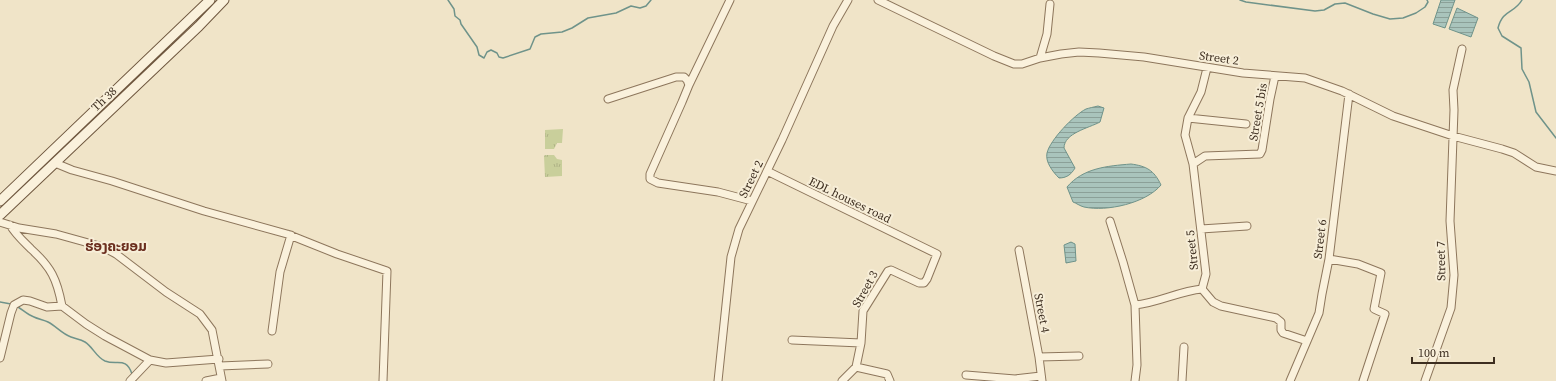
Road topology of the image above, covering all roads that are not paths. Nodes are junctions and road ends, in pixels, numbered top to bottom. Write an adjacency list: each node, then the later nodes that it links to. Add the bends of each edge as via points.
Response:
1 (210, 0): 21 (street, Th 38)
2 (224, 0): 17 (street, Th 38, via 200,26)
3 (730, 0): 11 (street)
4 (848, 0): 19 (street, Street 2, via 832,26)
5 (878, 0): 8 (street, Street 2, via 1014,64)
6 (1050, 4): 8 (street, via 1047,34)
7 (1462, 49): 16 (street, Street 7, via 1453,90)
8 (1040, 58): 9 (street, Street 2, via 1079,52 1100,53 1144,57)
9 (1207, 68): 10 (street, Street 2); 14 (street, Street 5, via 1201,92)
10 (1275, 76): 12 (street, Street 2, via 1305,78); 18 (street, Street 5 bis, via 1260,154 1205,156)
11 (688, 85): 13 (street, via 684,77 676,77); 22 (street, via 650,179 658,183 718,192)
12 (1349, 94): 16 (street, Street 2, via 1393,116); 32 (street, Street 6)
13 (608, 99)
14 (1188, 118): 15 (street); 18 (street, Street 5, via 1185,135)
15 (1246, 124)
16 (1453, 136): 20 (street, Street 2, via 1514,153 1536,167); 61 (street, Street 7, via 1450,221 1454,275 1451,308)
17 (55, 163): 23 (street, Th 38); 29 (street, via 204,211)
18 (1193, 164): 28 (street, Street 5)
19 (767, 171): 22 (street, Street 2); 31 (street, EDL houses road)
20 (1556, 171)
21 (0, 201)
22 (752, 201): 54 (street, Street 2, via 739,229 731,258)
23 (0, 215)
24 (1110, 221): 34 (street)
25 (0, 222): 26 (street)
26 (10, 225): 35 (street, via 14,233 48,266 59,286); 45 (street, via 56,234 103,247 116,254 200,314 212,330)
27 (1247, 226): 28 (street)
28 (1201, 229): 33 (street, Street 5, via 1206,274)
29 (291, 235): 36 (street, via 280,272); 53 (street, via 387,271)
30 (1019, 250): 42 (street, Street 4)
31 (937, 254): 39 (street, Street 3, via 924,283 891,270 888,272 863,311)
32 (1329, 259): 38 (street, Street 6, via 1319,313); 60 (street, via 1358,264 1381,273 1374,309 1385,314)
33 (1202, 288): 34 (street); 38 (street, via 1213,302 1220,306 1276,318 1281,322 1283,333)
34 (1135, 305): 57 (street)
35 (62, 306): 43 (street, via 47,307 23,300 14,305); 44 (street, via 105,336)
36 (272, 332)
37 (792, 340): 39 (street)
38 (1307, 340): 59 (street, Street 6)
39 (861, 343): 47 (street, Street 3)
40 (1184, 348): 58 (street)
41 (1079, 356): 42 (street)
42 (1039, 357): 49 (street, Street 4)
43 (0, 358)
44 (150, 360): 45 (street, via 166,363); 51 (street)
45 (219, 362): 46 (street); 50 (street)
46 (268, 364)
47 (856, 367): 55 (street); 56 (street, via 887,374)
48 (966, 375): 49 (street, via 1015,380)
49 (1042, 378)
50 (222, 379): 52 (street)
51 (130, 381)
52 (206, 381)
53 (383, 381)
54 (718, 381)
55 (842, 381)
56 (890, 381)
57 (1135, 381)
58 (1182, 381)
59 (1290, 381)
60 (1363, 381)
61 (1425, 381)

